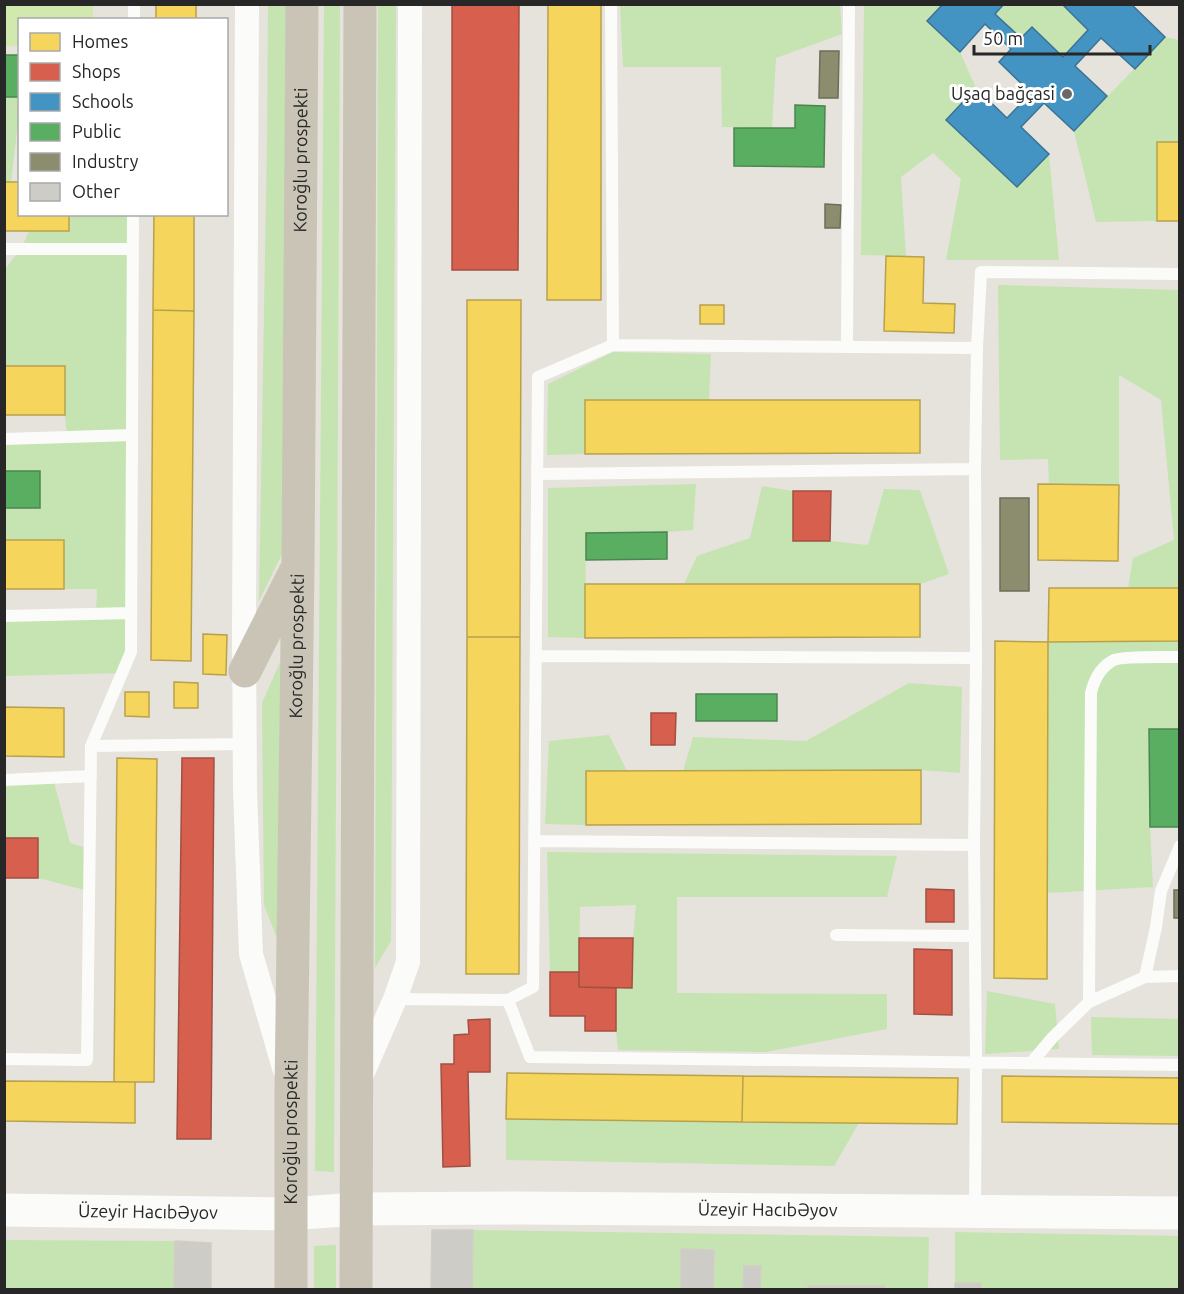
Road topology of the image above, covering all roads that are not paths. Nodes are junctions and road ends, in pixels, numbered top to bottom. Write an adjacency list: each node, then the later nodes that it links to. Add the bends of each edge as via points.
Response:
1 (247, 4): 24 (street)
2 (303, 4): 18 (main road, Koroğlu prospekti)
3 (360, 4): 43 (main road)
4 (410, 4): 36 (street, via 408,962)
5 (611, 4): 11 (lane)
6 (849, 4): 12 (lane)
7 (133, 216): 9 (lane)
8 (4, 249): 9 (lane)
9 (133, 249): 14 (lane)
10 (1179, 273): 13 (lane, via 981,272)
11 (613, 345): 12 (lane); 17 (lane, via 538,377)
12 (847, 346): 13 (lane)
13 (977, 348): 16 (lane)
14 (132, 435): 15 (lane); 19 (lane)
15 (4, 439)
16 (975, 469): 17 (lane); 23 (lane)
17 (537, 474): 21 (lane)
18 (298, 565): 24 (main road); 44 (main road, Koroğlu prospekti)
19 (131, 613): 20 (lane); 26 (lane, via 131,652)
20 (4, 616)
21 (536, 656): 23 (lane); 29 (lane)
22 (1179, 657): 38 (lane, via 1116,659 1095,678 1091,693)
23 (976, 658): 30 (lane)
24 (245, 671): 25 (street)
25 (245, 744): 26 (lane); 44 (street, via 251,954)
26 (91, 746): 27 (lane)
27 (91, 776): 28 (lane); 39 (lane, via 87,1060)
28 (4, 780)
29 (535, 841): 30 (lane); 37 (lane, via 533,987)
30 (974, 845): 33 (lane)
31 (1179, 846): 35 (lane, via 1161,891)
32 (836, 935): 33 (lane)
33 (975, 936): 40 (lane)
34 (1179, 976): 35 (lane)
35 (1145, 977): 38 (lane)
36 (395, 999): 37 (lane); 43 (street)
37 (508, 1000): 40 (lane, via 530,1057)
38 (1089, 1002): 41 (lane)
39 (4, 1059)
40 (976, 1063): 41 (lane); 47 (lane)
41 (1031, 1063): 42 (lane)
42 (1179, 1065)
43 (356, 1086): 45 (main road)
44 (291, 1093): 49 (main road, Koroğlu prospekti)
45 (356, 1209): 47 (street, Üzeyir Hacıbəyov); 49 (street, Üzeyir Hacıbəyov); 51 (main road)
46 (4, 1210): 49 (street, Üzeyir Hacıbəyov)
47 (975, 1211): 48 (street, Üzeyir Hacıbəyov)
48 (1179, 1212)
49 (290, 1214): 50 (main road, Koroğlu prospekti)
50 (291, 1290)
51 (356, 1290)

